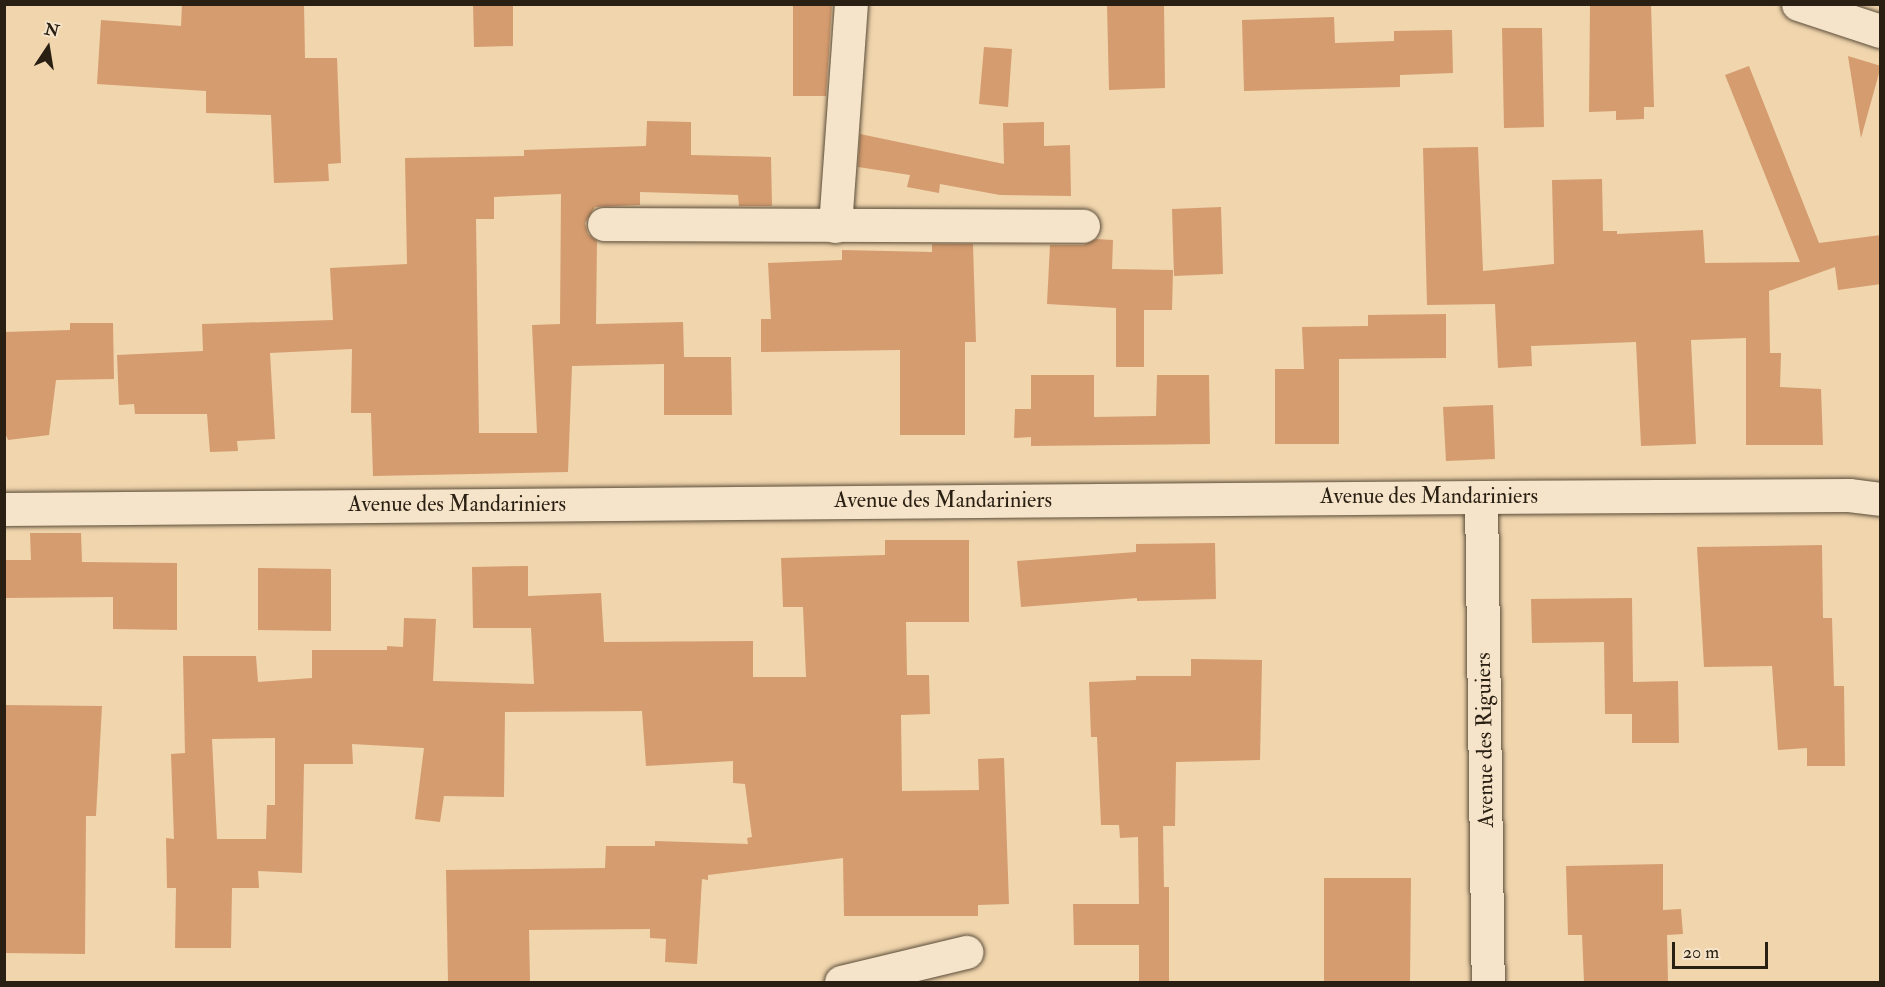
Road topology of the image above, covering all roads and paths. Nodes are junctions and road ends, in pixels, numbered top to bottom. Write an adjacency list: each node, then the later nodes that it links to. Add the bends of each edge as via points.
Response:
1 (851, 4): 5 (street)
2 (1798, 4): 3 (street)
3 (1881, 31)
4 (604, 224): 5 (street)
5 (835, 226): 6 (street)
6 (1083, 226)
7 (1481, 497): 8 (street, Avenue des Mandariniers, via 1849,495); 9 (street, Avenue des Mandariniers); 12 (street, Avenue des Riguiers)
8 (1881, 499)
9 (4, 509)
10 (966, 952): 11 (street)
11 (841, 982)
12 (1488, 982)

